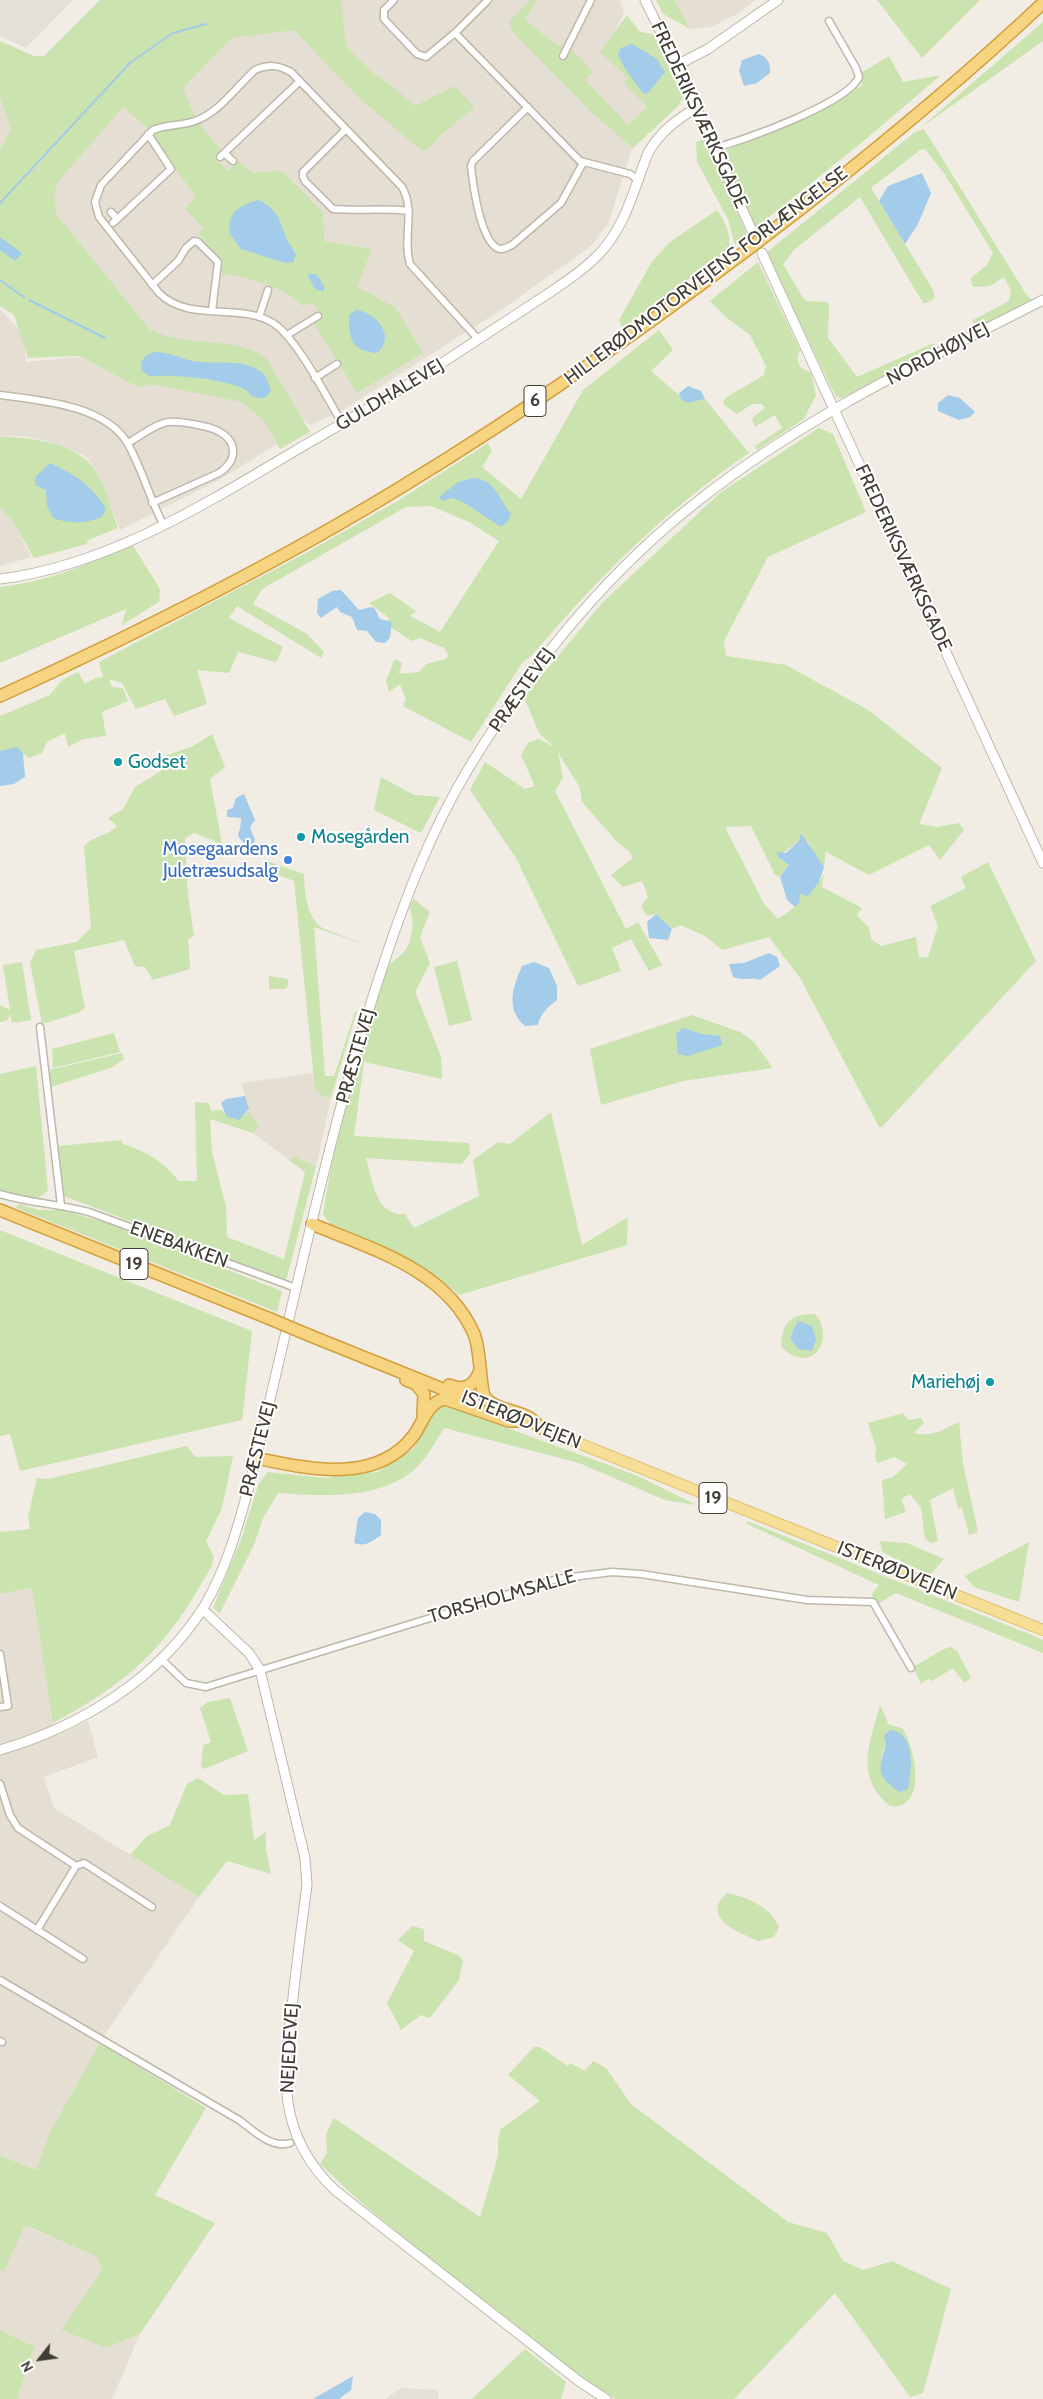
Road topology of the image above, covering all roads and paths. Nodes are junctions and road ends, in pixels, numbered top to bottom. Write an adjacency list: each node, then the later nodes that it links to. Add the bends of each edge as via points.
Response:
1 (394, 0): 10 (street, via 384,10 384,19 421,56 430,55)
2 (488, 0): 10 (street)
3 (591, 0): 11 (street)
4 (645, 0): 12 (street, FREDERIKSVÆRKSGADE)
5 (778, 0): 12 (street)
6 (1037, 0): 9 (highway)
7 (1043, 3): 9 (highway, HILLERØDMOTORVEJENS FORLÆNGELSE / 6)
8 (829, 21): 18 (street, via 856,68 859,77 855,85 826,104 760,133)
9 (1019, 26): 45 (highway, HILLERØDMOTORVEJENS FORLÆNGELSE / 6, via 854,167 765,237 668,309 487,433 398,489 254,571 137,632)
10 (455, 33): 14 (street)
11 (563, 56)
12 (677, 65): 15 (street, FREDERIKSVÆRKSGADE)
13 (300, 81): 16 (street); 17 (street, via 281,67 262,67 249,75 206,116 186,124 160,127); 19 (street, via 222,155)
14 (528, 107): 20 (street); 20 (street, via 471,166 485,236 497,248 512,245 561,203)
15 (696, 108): 18 (street, FREDERIKSVÆRKSGADE); 21 (street, GULDHALEVEJ, via 663,131 648,153)
16 (346, 129): 22 (street, via 402,187); 22 (street, via 304,172 302,177 305,181 333,209)
17 (148, 134): 23 (street, via 171,169 115,221); 26 (street, via 101,185 95,202 99,217)
18 (714, 148): 24 (street, FREDERIKSVÆRKSGADE)
19 (232, 161)
20 (583, 162): 21 (street, via 630,174)
21 (638, 180): 35 (street, GULDHALEVEJ, via 619,230 599,254 573,277)
22 (409, 211): 35 (street, via 407,253 410,264)
23 (111, 212)
24 (752, 231)
25 (762, 253): 39 (street, FREDERIKSVÆRKSGADE)
26 (152, 285): 31 (street, via 169,302); 31 (street, via 178,261 186,248 194,241 198,242 218,262)
27 (268, 290): 29 (street)
28 (257, 294): 29 (street)
29 (265, 298): 33 (street)
30 (1043, 300): 39 (street, NORDHØJVEJ)
31 (212, 311): 33 (street)
32 (318, 316): 34 (street)
33 (258, 317): 34 (street, via 274,323)
34 (287, 336): 37 (street)
35 (479, 340): 40 (street, GULDHALEVEJ)
36 (337, 364): 37 (street)
37 (314, 378): 40 (street)
38 (0, 395): 41 (street, via 56,402 106,421)
39 (835, 411): 46 (street, FREDERIKSVÆRKSGADE); 51 (street, PRÆSTEVEJ, via 718,486 649,544 558,640 500,719 468,770 431,840 397,925 356,1050)
40 (342, 424): 43 (street, GULDHALEVEJ)
41 (128, 443): 42 (street); 42 (street, via 169,422 218,431 231,445 233,460 229,466)
42 (152, 503): 43 (street)
43 (163, 524): 44 (street, GULDHALEVEJ, via 70,565)
44 (0, 579)
45 (0, 696)
46 (1043, 863)
47 (40, 1027): 49 (street)
48 (0, 1194): 49 (street, ENEBAKKEN, via 24,1202)
49 (61, 1205): 52 (street, ENEBAKKEN, via 90,1212)
50 (0, 1210): 53 (highway, ISTERØDVEJEN / 19, bridge)
51 (312, 1224): 52 (street, PRÆSTEVEJ); 55 (highway, via 395,1260 436,1284 467,1320 480,1350)
52 (296, 1288): 59 (street, PRÆSTEVEJ)
53 (368, 1359): 54 (highway, ISTERØDVEJEN / 19); 57 (highway, via 384,1371 421,1389 426,1400)
54 (386, 1366): 55 (highway, via 398,1366 463,1388 474,1383); 56 (highway, ISTERØDVEJEN / 19)
55 (482, 1366): 58 (highway, via 482,1388 486,1398 530,1418)
56 (522, 1421): 57 (highway, via 509,1421 445,1399 437,1400 431,1406); 58 (highway, ISTERØDVEJEN / 19)
57 (421, 1423): 59 (highway, via 413,1436 392,1456 359,1468 298,1467)
58 (541, 1428): 61 (main road, ISTERØDVEJEN / 19)
59 (256, 1458): 60 (street, PRÆSTEVEJ, via 233,1543)
60 (202, 1609): 63 (street, PRÆSTEVEJ); 65 (street, NEJEDEVEJ, via 249,1652)
61 (1043, 1630)
62 (0, 1654): 66 (street, via 8,1706)
63 (161, 1659): 65 (street, TORSHOLMSALLE, via 180,1679 195,1687 206,1687); 67 (street, PRÆSTEVEJ, via 132,1685 93,1711 40,1737)
64 (911, 1668): 65 (street, TORSHOLMSALLE, via 872,1602 807,1600 612,1572 557,1578)
65 (260, 1670): 76 (street, NEJEDEVEJ, via 305,1858 307,1885 284,2070 286,2102 298,2140 310,2162 336,2191)
66 (0, 1707)
67 (0, 1750)
68 (0, 1787): 69 (street, via 18,1828)
69 (76, 1866): 71 (street, via 84,1863); 72 (street)
70 (0, 1906): 72 (street)
71 (152, 1907)
72 (37, 1930): 73 (street)
73 (83, 1959)
74 (0, 1980): 75 (street, via 239,2120 269,2141 281,2145)
75 (290, 2143)
76 (606, 2399)

